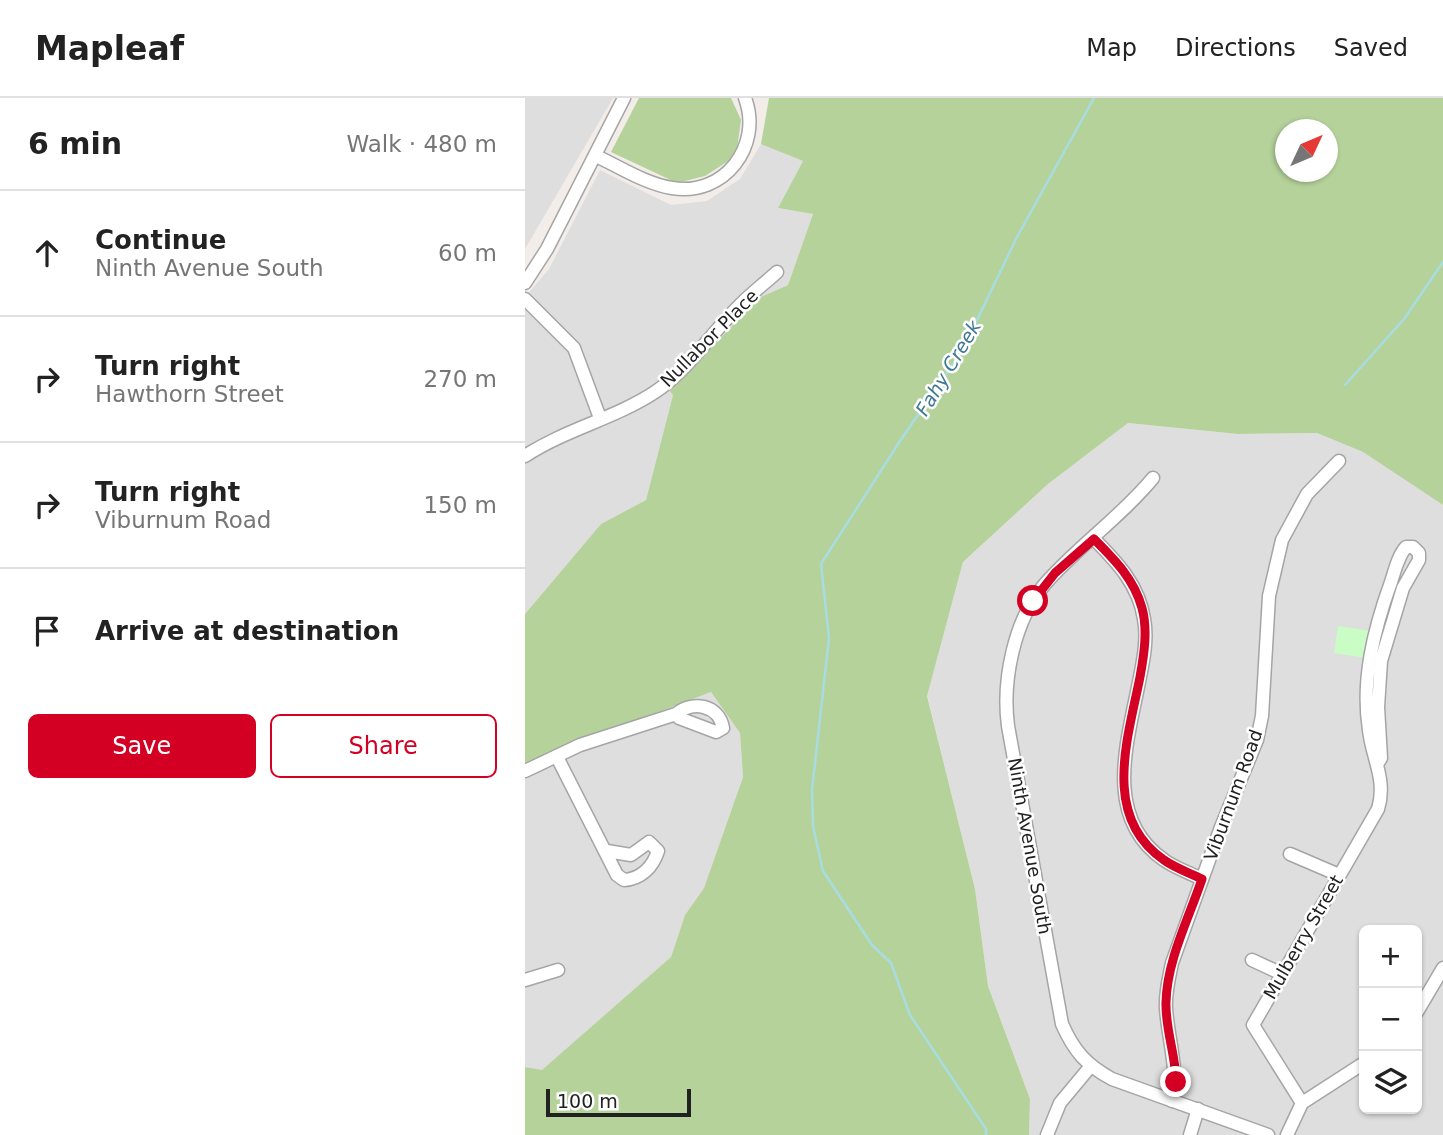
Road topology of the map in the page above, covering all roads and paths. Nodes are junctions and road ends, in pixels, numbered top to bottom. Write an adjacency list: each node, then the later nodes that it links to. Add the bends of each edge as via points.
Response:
1 (624, 98): 3 (street)
2 (745, 98): 3 (street, via 751,121 741,156 724,176 704,187 669,188)
3 (596, 156): 5 (street)
4 (778, 272): 7 (street, Nullabor Place, via 737,307 673,378 638,402)
5 (525, 283)
6 (525, 299): 7 (street, via 574,348)
7 (600, 418): 8 (street, Nullabor Place)
8 (525, 456)
9 (1339, 461): 19 (street, Viburnum Road, via 1307,494 1282,540 1269,596 1257,740)
10 (1153, 478): 11 (street, Ninth Avenue South)
11 (1094, 539): 19 (street, via 1131,582 1145,621 1143,660 1123,767 1128,813 1153,852); 27 (street, Ninth Avenue South, via 1055,573 1033,601 1021,628 1005,694 1062,1024 1077,1054)
12 (676, 714): 13 (street)
13 (557, 757): 15 (street); 16 (street)
14 (1378, 763): 14 (street, Mulberry Street, via 1367,714 1369,661 1401,555 1406,547 1413,547 1419,559 1403,588 1381,661); 18 (street, Mulberry Street, via 1382,788 1378,809)
15 (525, 771)
16 (607, 850)
17 (1290, 854): 18 (street)
18 (1339, 875): 23 (street, Mulberry Street)
19 (1202, 879): 28 (street, Viburnum Road, via 1167,986 1165,1005 1176,1070)
20 (1252, 960): 23 (street)
21 (1443, 968): 25 (street)
22 (558, 970): 24 (street)
23 (1282, 974): 29 (street, Mulberry Street, via 1252,1026)
24 (525, 980)
25 (1422, 1004)
26 (1359, 1066): 29 (street)
27 (1090, 1067): 28 (street, Ninth Avenue South); 31 (street, via 1060,1104)
28 (1172, 1101): 30 (street, Ninth Avenue South)
29 (1302, 1103): 34 (street)
30 (1198, 1109): 32 (street); 33 (street, Ninth Avenue South)
31 (1047, 1135)
32 (1190, 1135)
33 (1268, 1135)
34 (1287, 1135)

